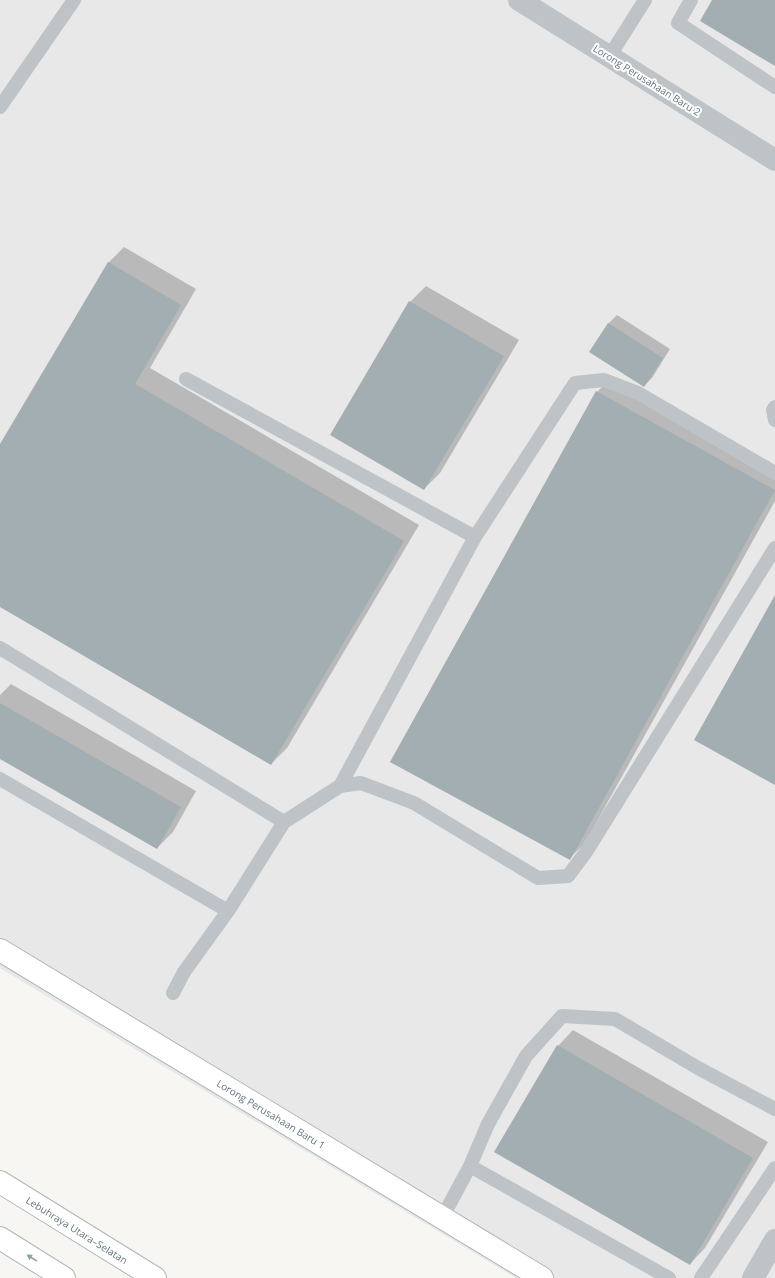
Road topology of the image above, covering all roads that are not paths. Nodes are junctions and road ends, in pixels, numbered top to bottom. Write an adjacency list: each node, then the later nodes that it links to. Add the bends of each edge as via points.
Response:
1 (74, 0): 7 (lane)
2 (520, 0): 5 (street, Lorong Perusahaan Baru 2)
3 (642, 1): 5 (lane)
4 (687, 2): 6 (lane, via 678,23)
5 (609, 57): 8 (street, Lorong Perusahaan Baru 2)
6 (775, 87)
7 (0, 107)
8 (775, 160)
9 (186, 379): 13 (lane)
10 (775, 407): 11 (lane)
11 (775, 420)
12 (775, 473): 13 (lane, via 638,393 604,380 575,383)
13 (475, 537): 17 (lane)
14 (775, 548): 17 (lane, via 586,852 568,876 538,878 414,803 361,783)
15 (0, 648): 18 (lane)
16 (0, 779): 19 (lane)
17 (340, 786): 18 (lane)
18 (284, 822): 19 (lane)
19 (228, 911): 21 (lane, via 184,972)
20 (0, 950): 26 (main road, Lorong Perusahaan Baru 1)
21 (173, 993)
22 (775, 1109): 23 (lane, via 698,1068 615,1019 562,1016 526,1056 488,1124)
23 (470, 1166): 26 (lane); 32 (lane)
24 (775, 1168): 33 (lane)
25 (0, 1182): 30 (main road, Lebuhraya Utara–Selatan)
26 (442, 1218): 31 (main road, Lorong Perusahaan Baru 1)
27 (0, 1238): 29 (main road, one-way to 27)
28 (775, 1240): 34 (street)
29 (64, 1278)
30 (155, 1278)
31 (542, 1278)
32 (669, 1278)
33 (701, 1278)
34 (753, 1278)

